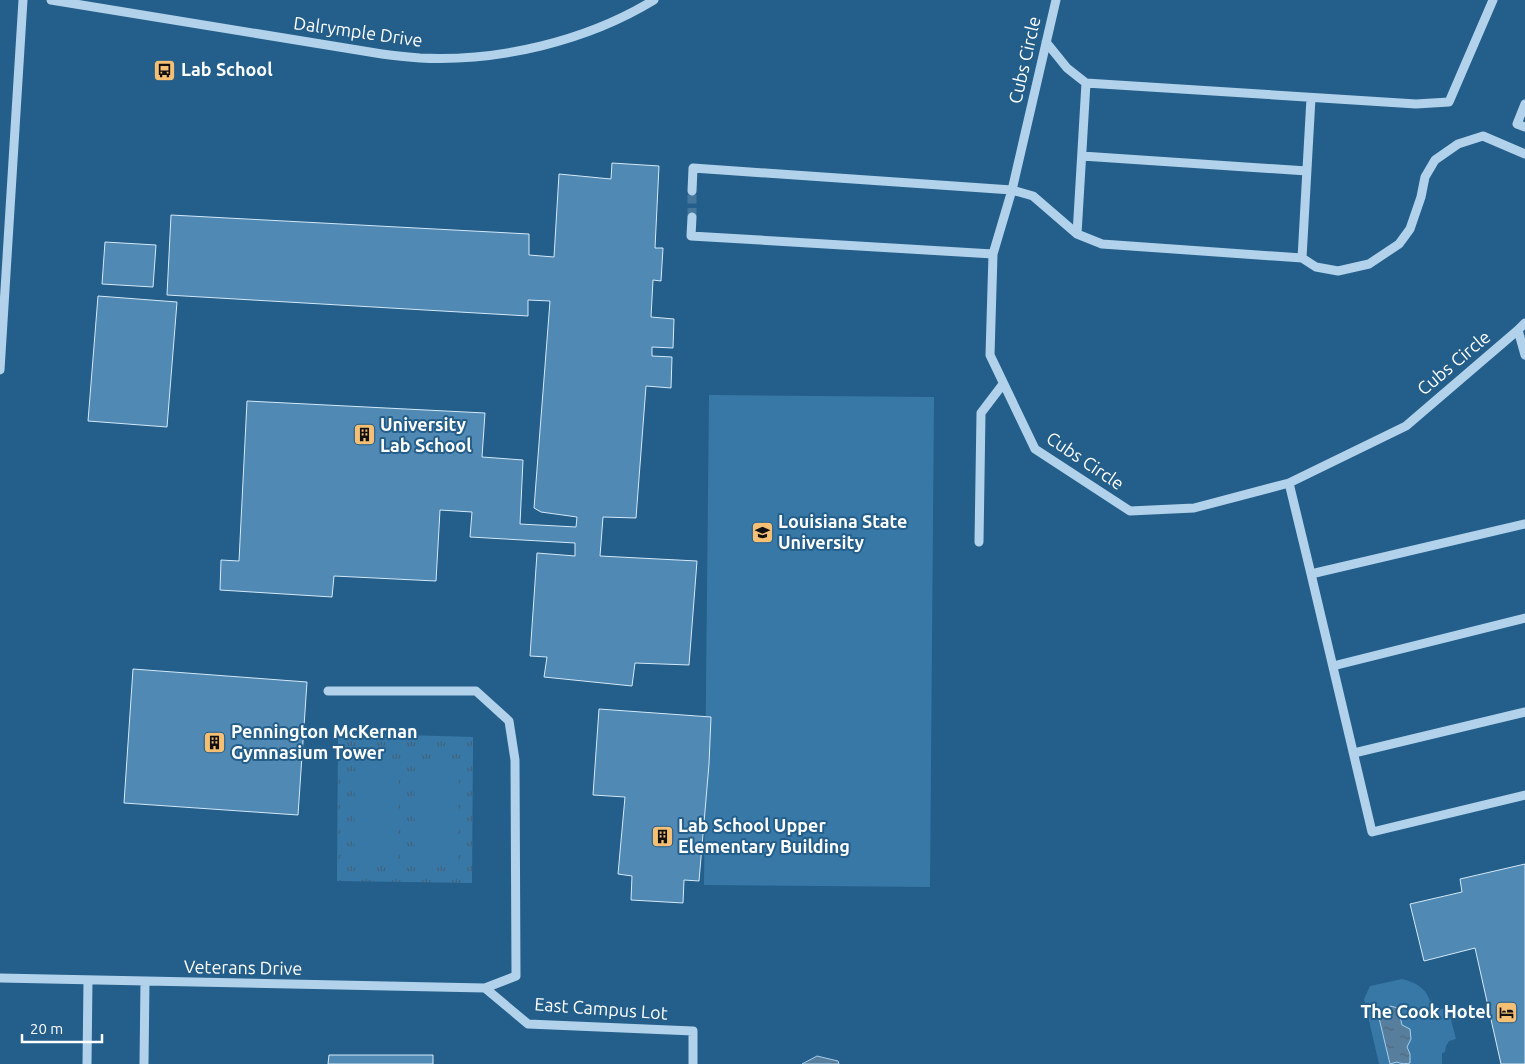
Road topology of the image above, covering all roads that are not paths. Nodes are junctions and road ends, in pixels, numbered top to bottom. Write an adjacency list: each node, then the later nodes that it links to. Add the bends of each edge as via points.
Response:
1 (24, 0): 23 (street)
2 (51, 0): 3 (street, Dalrymple Drive, via 420,58 466,57 528,49 607,25)
3 (654, 0)
4 (1056, 0): 6 (street, Cubs Circle)
5 (1493, 0): 8 (street, via 1449,102 1416,104)
6 (1046, 42): 7 (street, via 1067,68); 14 (street, Cubs Circle)
7 (1086, 83): 8 (street); 12 (street)
8 (1311, 98): 13 (street)
9 (1525, 104): 10 (street, via 1517,124)
10 (1525, 127)
11 (1525, 154): 19 (street, via 1483,136 1458,144 1435,160 1424,177 1410,229 1399,244 1369,264 1338,271 1316,267)
12 (1082, 156): 13 (street); 17 (street)
13 (1307, 171): 19 (street)
14 (1012, 190): 15 (street, via 693,168); 17 (street, via 1034,196); 18 (street, Cubs Circle)
15 (692, 191)
16 (692, 217): 18 (street, via 691,236)
17 (1077, 234): 19 (street, via 1102,244)
18 (993, 254): 24 (street, Cubs Circle, via 990,355)
19 (1302, 258)
20 (1525, 323): 21 (street, Cubs Circle)
21 (1518, 330): 22 (street); 25 (street, Cubs Circle, via 1406,426)
22 (1525, 355)
23 (0, 370)
24 (1003, 384): 25 (street, Cubs Circle, via 1034,449 1130,511 1194,508); 27 (street, via 981,413)
25 (1289, 483): 28 (street)
26 (1525, 524): 28 (street)
27 (979, 542)
28 (1311, 574): 30 (street)
29 (1525, 618): 30 (street)
30 (1333, 666): 33 (street)
31 (328, 691): 38 (street, via 476,691 509,721 515,760 516,976)
32 (1525, 712): 33 (street)
33 (1354, 753): 34 (street, via 1372,832)
34 (1525, 795)
35 (0, 978): 36 (street, Veterans Drive)
36 (88, 980): 37 (street, Veterans Drive); 39 (street)
37 (146, 981): 38 (street, Veterans Drive); 40 (street)
38 (485, 988): 41 (street, East Campus Lot, via 528,1024 693,1031)
39 (87, 1064)
40 (144, 1064)
41 (693, 1064)

